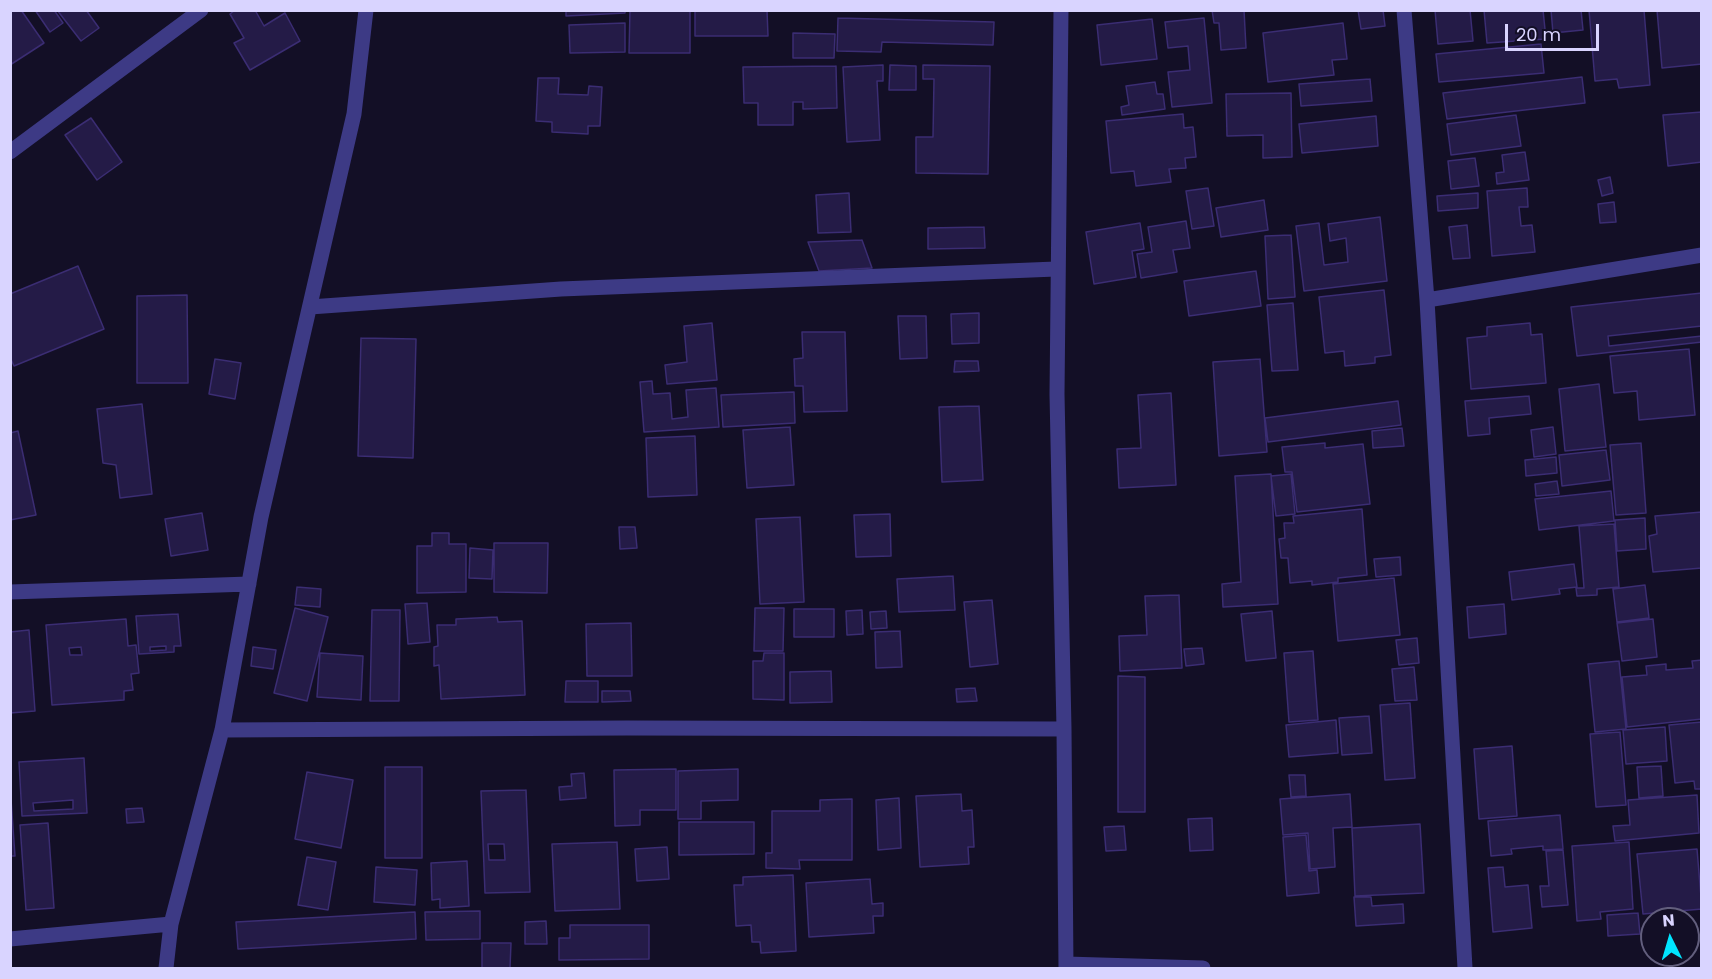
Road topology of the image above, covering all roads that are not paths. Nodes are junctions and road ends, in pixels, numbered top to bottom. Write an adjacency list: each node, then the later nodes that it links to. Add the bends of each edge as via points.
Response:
1 (201, 10): 5 (street)
2 (366, 10): 9 (street, via 354,114)
3 (1061, 10): 7 (street)
4 (1404, 10): 8 (street)
5 (10, 152)
6 (1701, 255): 8 (street)
7 (1056, 269): 9 (street, via 561,289); 12 (street)
8 (1427, 300): 19 (street)
9 (310, 307): 10 (street)
10 (249, 584): 11 (street); 13 (street)
11 (10, 592)
12 (1065, 729): 13 (street); 16 (street)
13 (222, 730): 14 (street)
14 (171, 924): 15 (street); 17 (street)
15 (10, 939)
16 (1066, 966): 18 (street)
17 (166, 969)
18 (1203, 969)
19 (1465, 969)

